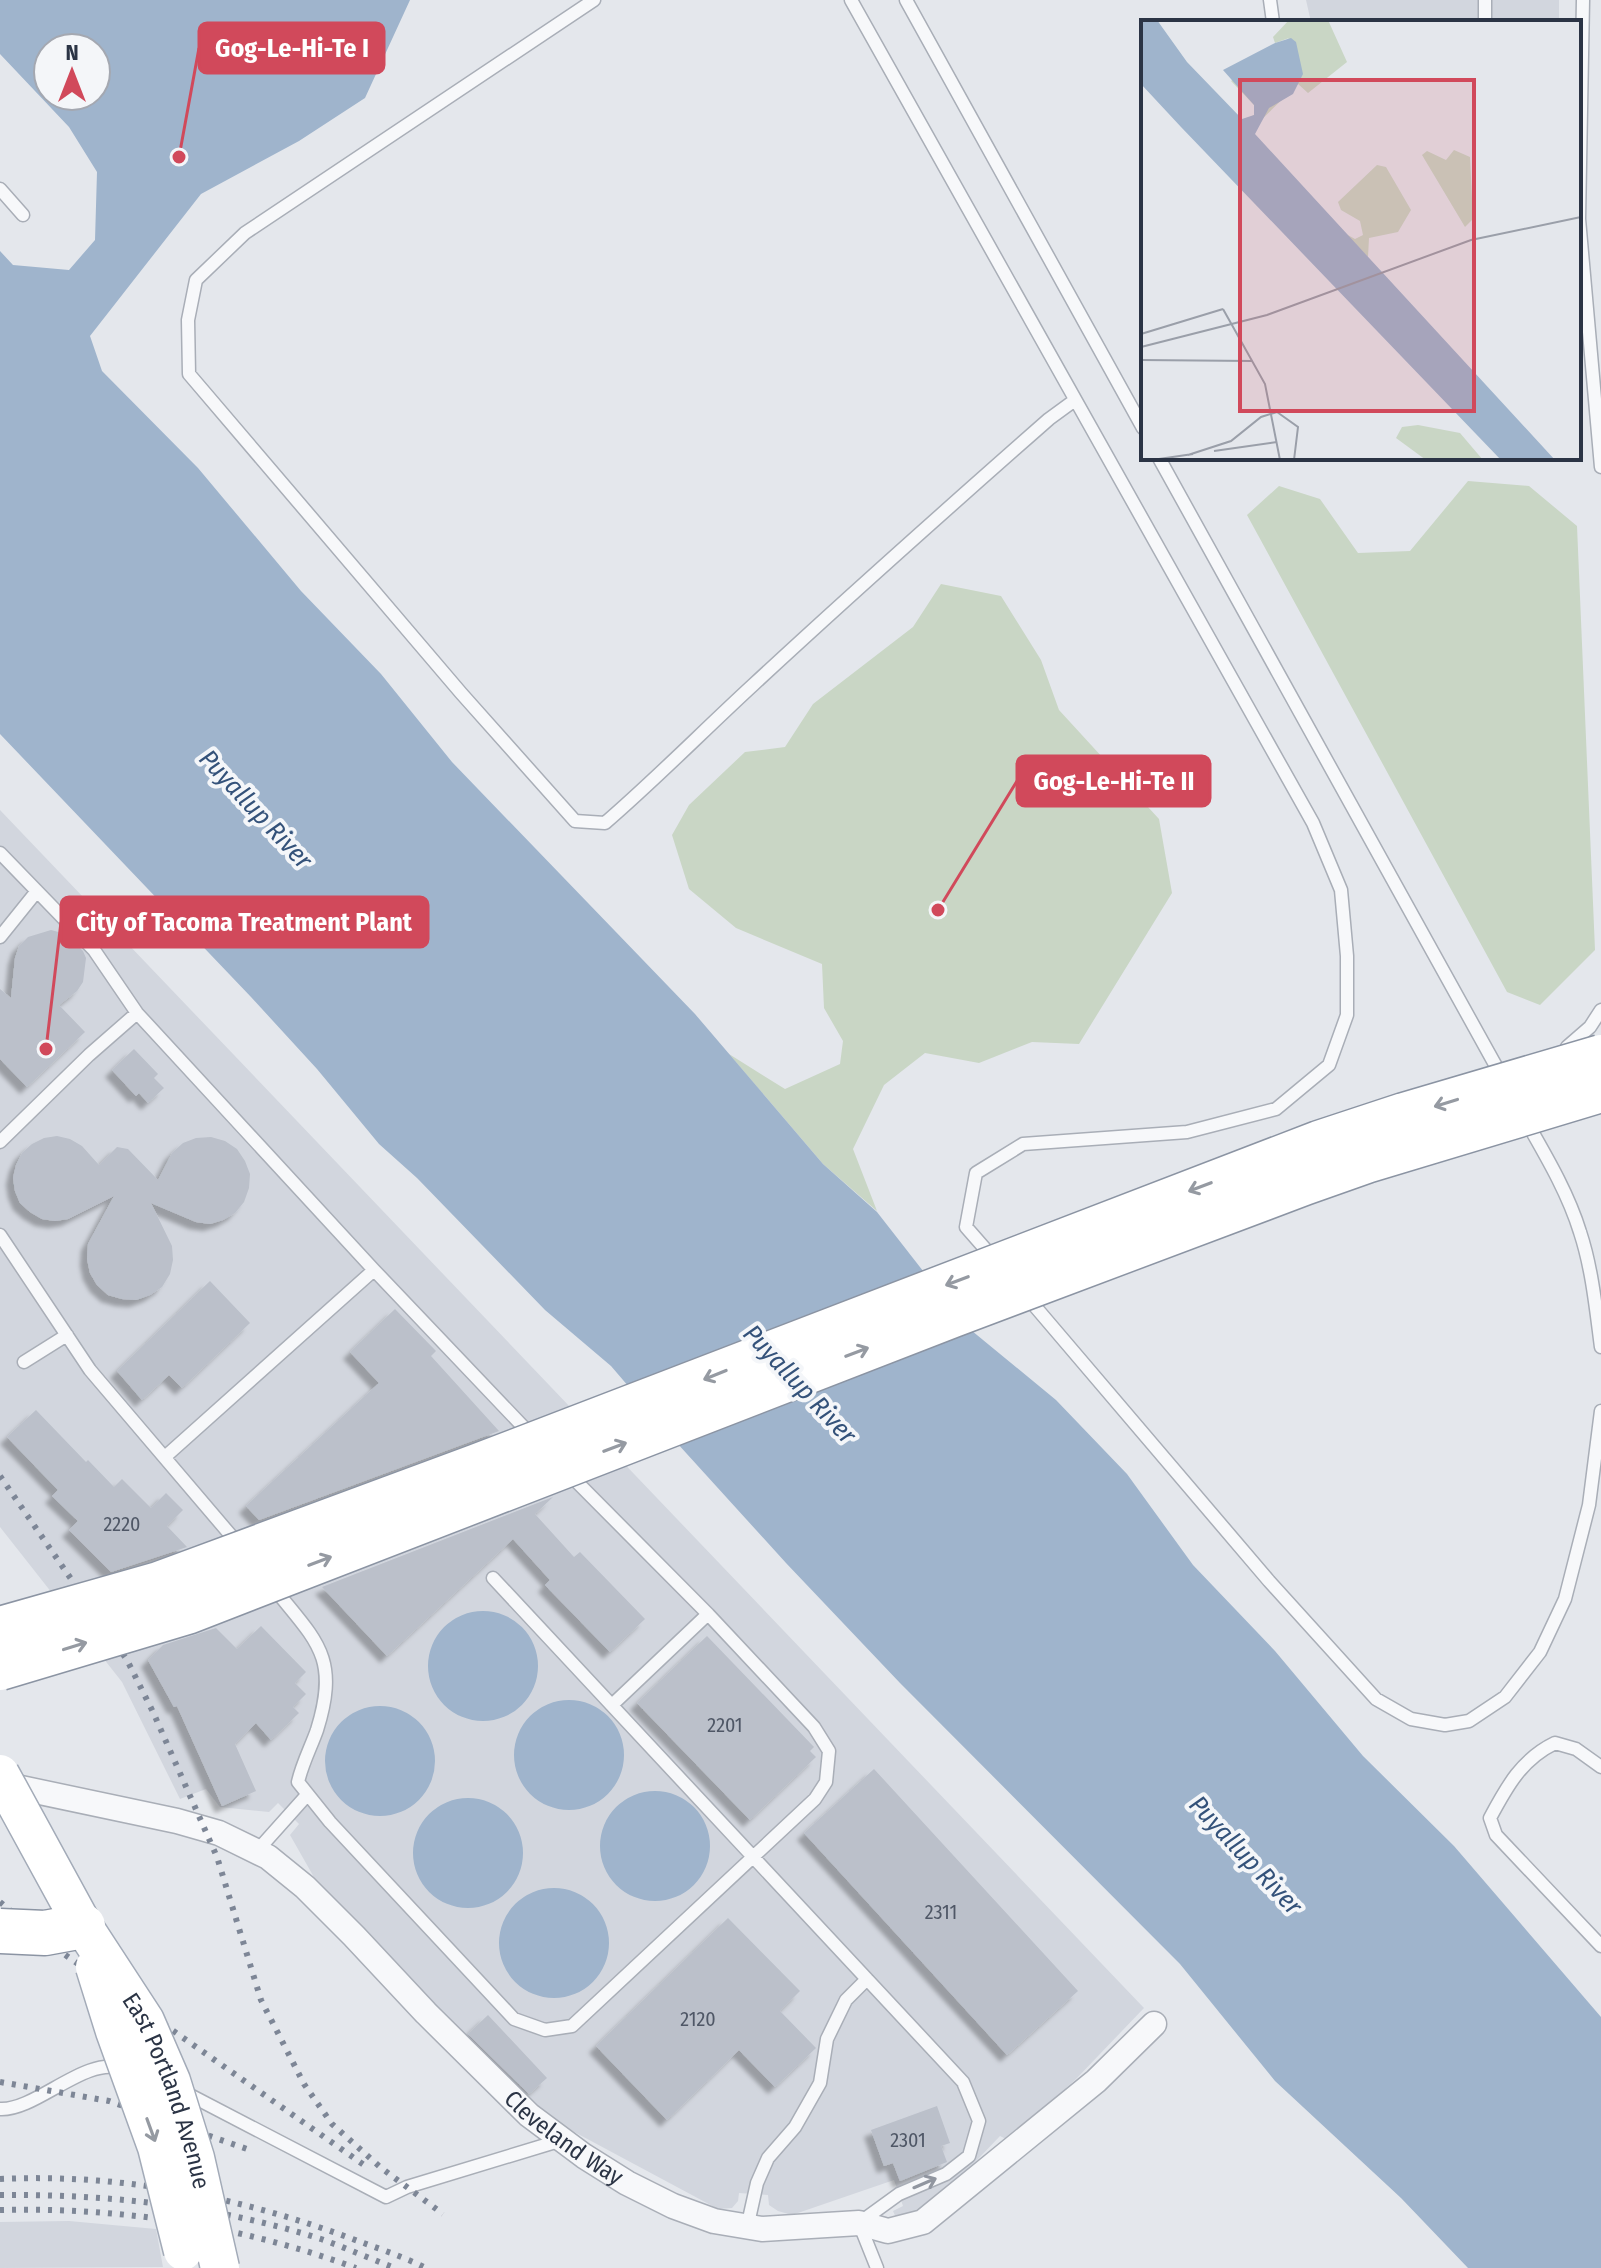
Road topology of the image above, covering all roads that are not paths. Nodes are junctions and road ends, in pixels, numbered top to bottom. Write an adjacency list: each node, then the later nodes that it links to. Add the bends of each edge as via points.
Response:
1 (594, 0): 11 (lane, via 245,233 196,280 188,320 189,374 575,821 605,823 897,553)
2 (851, 0): 11 (lane)
3 (906, 0): 12 (lane)
4 (1270, 0): 6 (lane)
5 (1583, 0): 7 (lane)
6 (1273, 20)
7 (1581, 110)
8 (0, 189): 9 (lane)
9 (23, 215)
10 (1581, 242): 14 (lane)
11 (1075, 400): 27 (lane, via 1313,823 1341,890 1347,1015 1329,1065 1276,1109 1187,1132 1023,1144 976,1173 966,1227 1376,1699 1411,1719 1445,1725 1469,1721 1505,1697 1540,1652 1565,1599 1589,1505)
12 (1141, 424)
13 (1160, 460): 25 (lane, via 1551,1164 1580,1232)
14 (1601, 467)
15 (0, 853): 16 (lane)
16 (37, 891): 17 (lane); 19 (lane, via 94,950)
17 (0, 937)
18 (1601, 1010): 20 (lane, via 1567,1047)
19 (137, 1013): 21 (lane); 23 (lane)
20 (1597, 1072): 33 (highway, one-way to 33, bridge, via 1418,1111 1319,1143 462,1473 159,1584); 34 (highway, one-way to 20, bridge, via 187,1612)
21 (0, 1142)
22 (0, 1235): 24 (lane)
23 (374, 1270): 28 (lane); 32 (lane)
24 (67, 1335): 26 (lane); 28 (lane, via 90,1370)
25 (1601, 1347)
26 (24, 1362)
27 (1601, 1411)
28 (166, 1456): 29 (lane)
29 (250, 1559)
30 (260, 1571): 39 (lane, via 324,1658 324,1703 298,1782)
31 (493, 1578): 35 (lane)
32 (708, 1614): 35 (lane); 41 (lane, via 814,1727 829,1751 826,1782 815,1799)
33 (0, 1629)
34 (0, 1668)
35 (612, 1705): 41 (lane)
36 (1601, 1767): 44 (lane, via 1576,1749 1555,1743 1536,1752 1507,1786 1490,1818 1496,1835)
37 (0, 1774): 42 (main road, East Portland Avenue, bridge)
38 (0, 1784): 40 (street, Cleveland Way, via 177,1821)
39 (307, 1795): 40 (lane); 41 (lane, via 514,2019 545,2030 572,2026)
40 (257, 1851): 50 (street, Cleveland Way, via 305,1887 529,2115)
41 (752, 1856): 45 (lane)
42 (83, 1926): 43 (highway, bridge, via 45,1933); 53 (main road, East Portland Avenue, one-way to 53, bridge, via 157,2147); 54 (main road, East Portland Avenue, bridge, via 145,2021 171,2081 203,2186)
43 (0, 1931)
44 (1601, 1946)
45 (867, 1979): 51 (lane, one-way to 45, via 969,2156 979,2121 963,2082); 52 (lane, via 846,2000 827,2039 820,2083 795,2127 768,2158)
46 (1154, 2024): 51 (street, Cleveland Way, via 1096,2081 923,2222 888,2231)
47 (143, 2077): 49 (lane, via 115,2066 81,2074 14,2109)
48 (156, 2082): 50 (lane, via 198,2098 386,2197)
49 (0, 2109)
50 (562, 2140): 52 (street, Cleveland Way, via 673,2206)
51 (859, 2223): 52 (street, Cleveland Way); 55 (lane)
52 (747, 2228)
53 (183, 2251)
54 (220, 2268)
55 (877, 2268)

